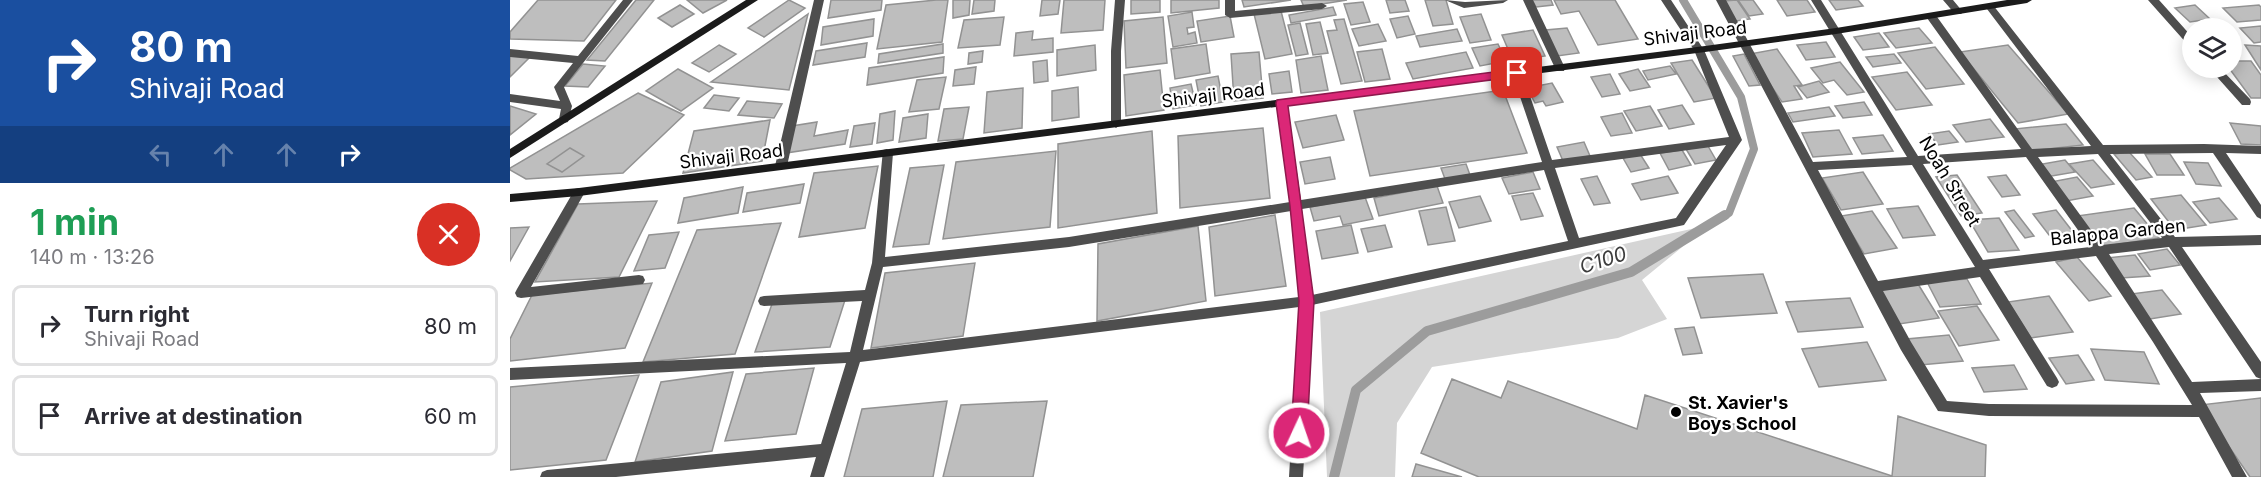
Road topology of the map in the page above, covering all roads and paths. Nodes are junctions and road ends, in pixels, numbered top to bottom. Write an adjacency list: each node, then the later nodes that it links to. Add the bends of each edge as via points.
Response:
1 (628, 0): 24 (street)
2 (753, 0): 32 (street)
3 (819, 0): 42 (street)
4 (1120, 0): 33 (street)
5 (1230, 0): 15 (street, via 1230,15)
6 (1450, 0): 7 (street, via 1464,5)
7 (1503, 0)
8 (1528, 0): 25 (street)
9 (1666, 0): 22 (street)
10 (1721, 0): 21 (street)
11 (1816, 0): 19 (street, Noah Street)
12 (1948, 0): 17 (street)
13 (2025, 0): 16 (street, Shivaji Road)
14 (2153, 0): 20 (street)
15 (1322, 6)
16 (1990, 7): 17 (street, Shivaji Road); 35 (street)
17 (1958, 12): 18 (street, Shivaji Road)
18 (1931, 16): 19 (street, Shivaji Road); 40 (street)
19 (1836, 31): 21 (street, Shivaji Road); 41 (street, Noah Street)
20 (2182, 32)
21 (1744, 44): 22 (street, Shivaji Road); 44 (street)
22 (1702, 49): 25 (street, Shivaji Road); 34 (street)
23 (510, 54): 24 (street)
24 (581, 60): 31 (street, via 560,87)
25 (1560, 68): 26 (street, Shivaji Road)
26 (1517, 73): 30 (street, Shivaji Road); 43 (street)
27 (2223, 78): 29 (street)
28 (510, 98): 31 (street)
29 (2246, 102)
30 (1282, 103): 33 (street, Shivaji Road); 47 (street)
31 (567, 106): 32 (street)
32 (564, 119): 39 (street)
33 (1116, 124): 38 (street, Shivaji Road)
34 (1736, 140): 43 (street); 51 (street, via 1680,222)
35 (2101, 148): 36 (street); 40 (street); 50 (street)
36 (2217, 149): 37 (street); 48 (street)
37 (2261, 150)
38 (888, 153): 42 (street, Shivaji Road); 53 (street)
39 (510, 154)
40 (2029, 154): 41 (street); 52 (street)
41 (1918, 162): 44 (street); 54 (street, Noah Street)
42 (781, 166): 45 (street, Shivaji Road)
43 (1547, 166): 47 (street); 51 (street)
44 (1809, 166): 56 (street)
45 (579, 192): 46 (street, Shivaji Road); 55 (street, via 521,293)
46 (510, 198)
47 (1296, 206): 53 (street, via 1069,242); 59 (street)
48 (2261, 214)
49 (2261, 240): 50 (street, Balappa Garden)
50 (2172, 242): 52 (street, Balappa Garden); 61 (street)
51 (1575, 244): 59 (street)
52 (2098, 251): 54 (street, Balappa Garden); 65 (street)
53 (878, 263): 57 (street)
54 (1982, 268): 56 (street, Balappa Garden); 63 (street, Noah Street)
55 (639, 279)
56 (1874, 287): 66 (street, via 1943,407)
57 (870, 295): 58 (street); 60 (street)
58 (764, 301)
59 (1306, 301): 60 (street); 70 (street)
60 (855, 357): 62 (street); 67 (street)
61 (2261, 373)
62 (510, 374)
63 (2052, 382)
64 (2261, 385): 65 (street)
65 (2188, 388): 66 (street)
66 (2203, 411): 71 (street)
67 (825, 450): 68 (street); 69 (street)
68 (547, 477)
69 (817, 477)
70 (1296, 477)
71 (2240, 477)

